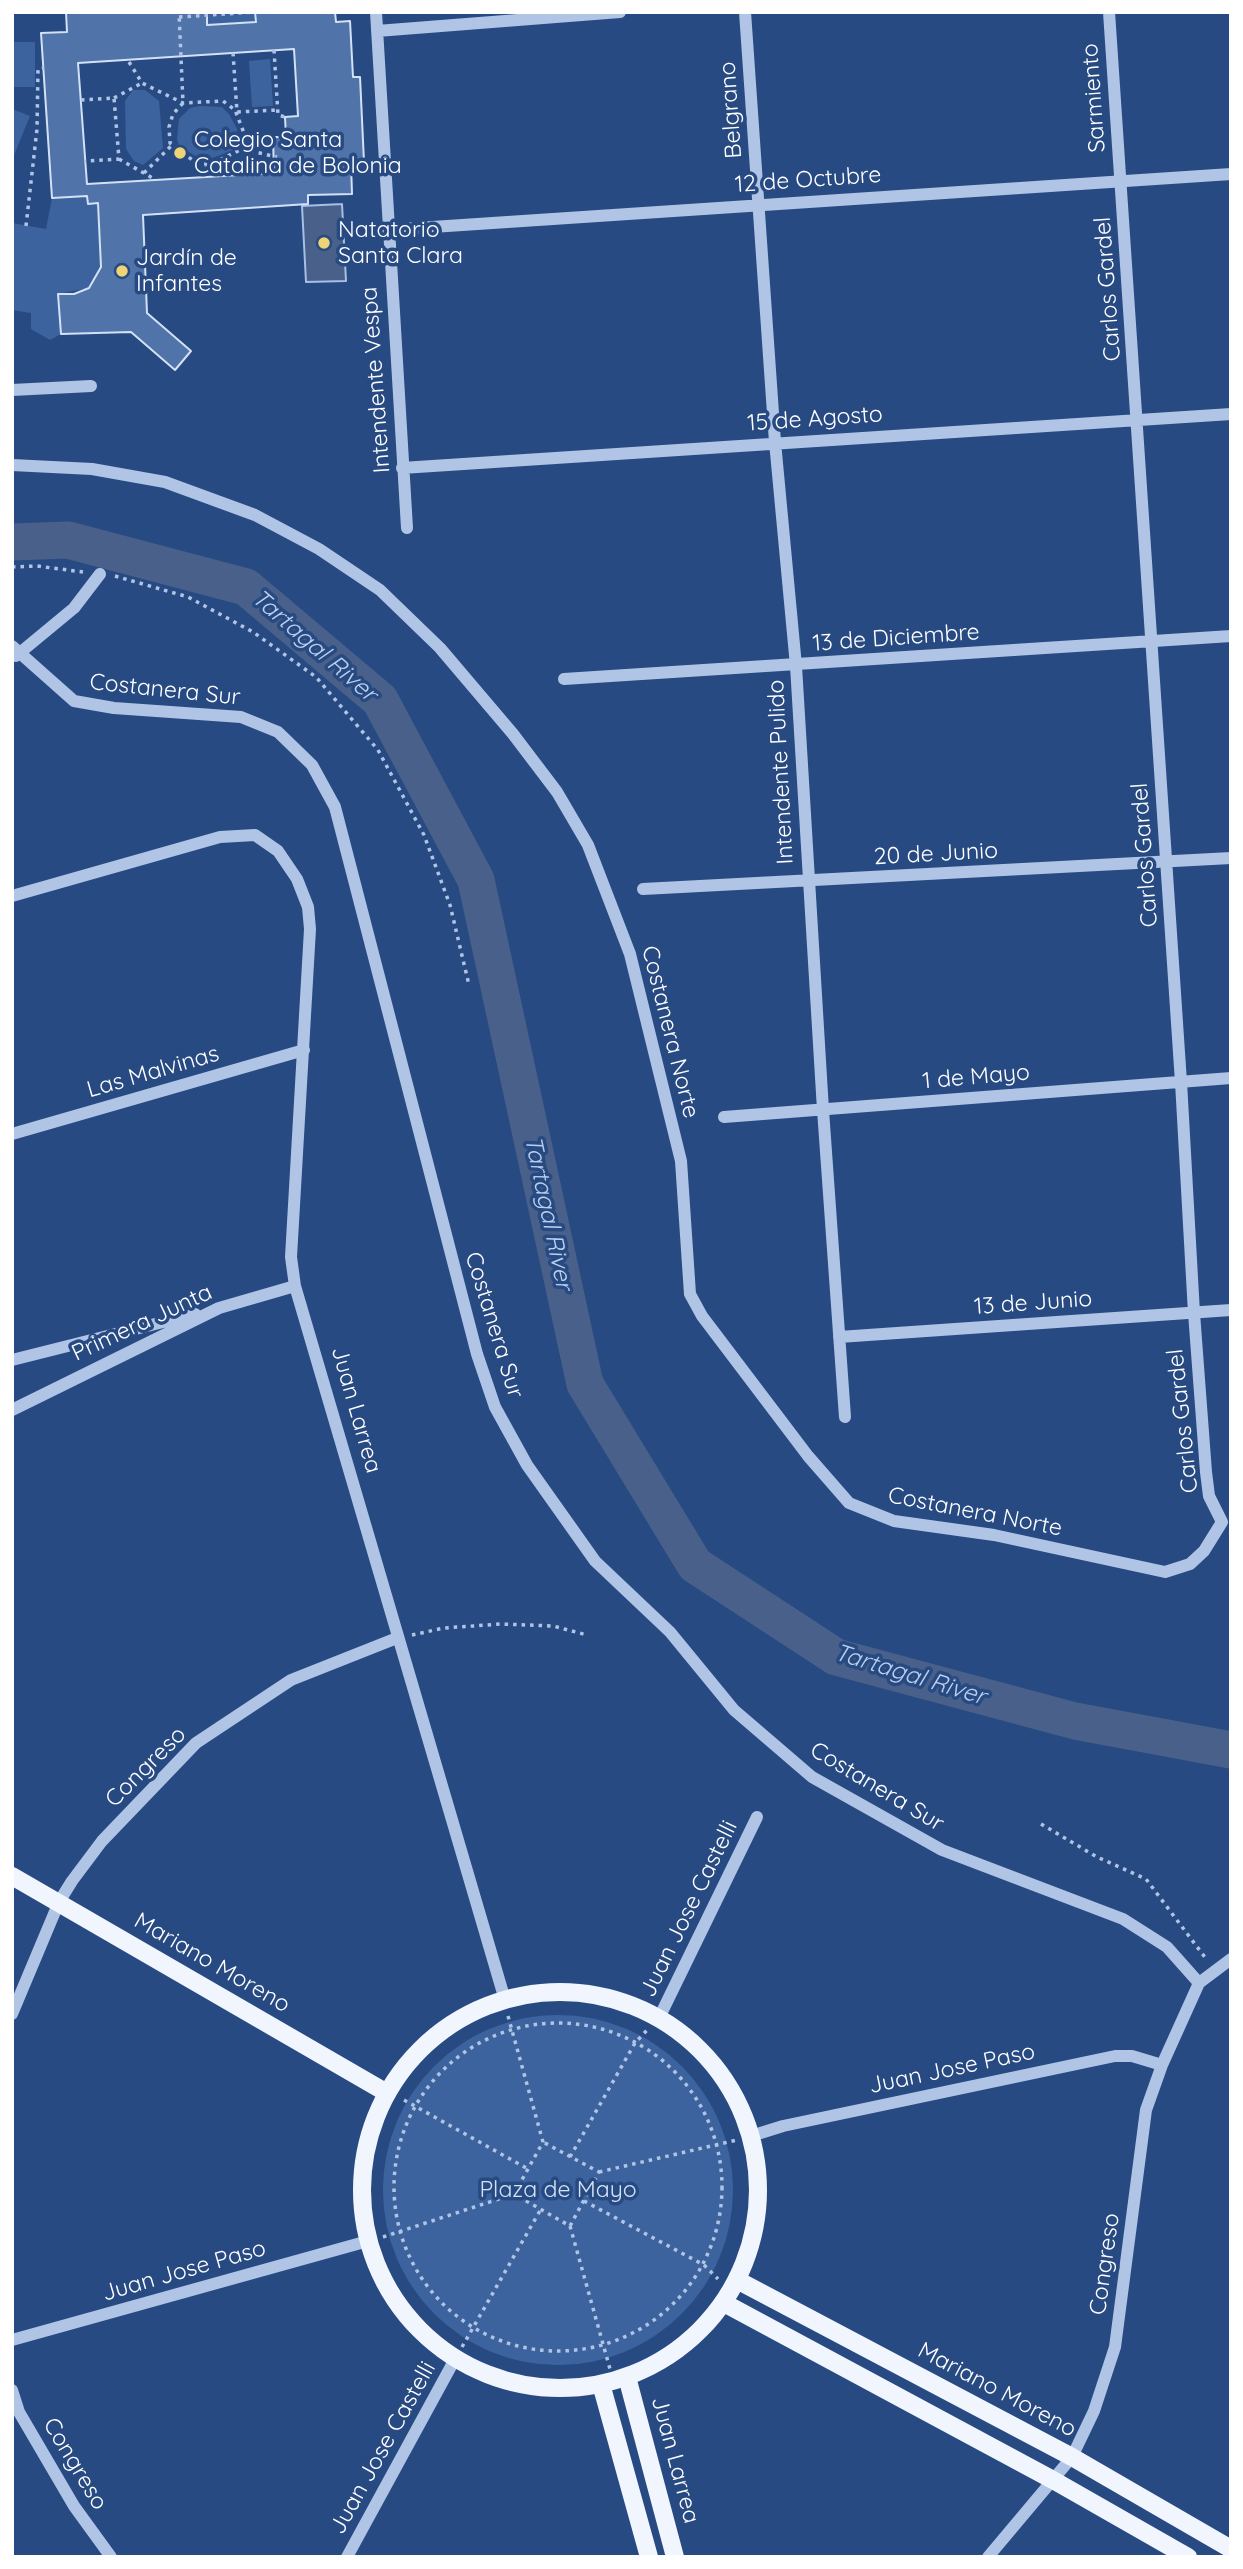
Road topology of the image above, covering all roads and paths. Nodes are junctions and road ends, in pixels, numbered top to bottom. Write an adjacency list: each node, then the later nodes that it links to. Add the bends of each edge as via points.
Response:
1 (255, 12): 6 (path)
2 (376, 12): 7 (street, Intendente Vespa)
3 (620, 12): 7 (street)
4 (745, 12): 30 (street, Belgrano)
5 (1109, 12): 29 (street, Sarmiento)
6 (179, 14): 15 (path)
7 (377, 31): 32 (street, Intendente Vespa)
8 (274, 50): 16 (path)
9 (233, 53): 17 (path)
10 (129, 62): 12 (path)
11 (44, 68): 31 (path, via 38,69 37,129)
12 (142, 83): 13 (path); 15 (path)
13 (114, 98): 14 (path); 22 (path)
14 (81, 100)
15 (183, 103): 17 (path, via 223,101); 19 (path, via 169,127)
16 (278, 110): 17 (path); 18 (path, via 278,115)
17 (237, 113): 20 (path, via 244,133)
18 (285, 117)
19 (172, 145): 24 (path, via 195,162); 25 (path)
20 (242, 149): 21 (path); 24 (path)
21 (277, 157)
22 (119, 159): 23 (path); 25 (path)
23 (85, 161)
24 (206, 163): 27 (path)
25 (144, 173): 28 (path)
26 (1231, 174): 29 (street, 12 de Octubre)
27 (207, 177)
28 (156, 180)
29 (1121, 181): 30 (street, 12 de Octubre); 36 (street, Carlos Gardel)
30 (760, 205): 32 (street, 12 de Octubre); 37 (street, Intendente Pulido)
31 (26, 226)
32 (387, 230): 39 (street, Intendente Vespa)
33 (90, 386): 34 (street)
34 (12, 390)
35 (1231, 414): 36 (street, 15 de Agosto)
36 (1138, 420): 37 (street, 15 de Agosto); 44 (street, Carlos Gardel)
37 (775, 442): 39 (street, 15 de Agosto); 46 (street, Intendente Pulido)
38 (12, 466): 68 (street, Costanera Norte, via 92,469 165,482 255,515 380,590 440,648 513,734 557,792 588,845 630,954 681,1161 690,1294 808,1456 849,1503 894,1521 994,1535 1165,1572 1190,1564)
39 (402, 468): 40 (street, Intendente Vespa)
40 (407, 528)
41 (12, 567): 42 (path)
42 (100, 574): 45 (street, via 74,608); 53 (path, via 133,579 188,597 253,632 316,677 378,750 424,835 450,905)
43 (1231, 636): 44 (street, 13 de Diciembre)
44 (1152, 642): 46 (street, 13 de Diciembre); 49 (street, Carlos Gardel)
45 (15, 652): 76 (street, Costanera Sur, via 74,701 241,717 278,732 312,765 335,807 477,1354 495,1407 527,1465 595,1561 670,1632 734,1710 812,1777 942,1850 1123,1919 1167,1947)
46 (796, 666): 47 (street, 13 de Diciembre); 50 (street, Intendente Pulido)
47 (564, 679)
48 (1231, 858): 49 (street, 20 de Junio)
49 (1167, 861): 50 (street, 20 de Junio); 56 (street, Carlos Gardel)
50 (809, 882): 51 (street, 20 de Junio); 57 (street, Intendente Pulido)
51 (643, 889)
52 (12, 896): 54 (street, Juan Larrea, via 219,837 255,835 278,851 297,879 308,907)
53 (468, 985)
54 (304, 1050): 59 (street, Las Malvinas); 60 (street, Juan Larrea, via 291,1256)
55 (1231, 1078): 56 (street, 1 de Mayo)
56 (1181, 1082): 57 (street, 1 de Mayo); 63 (street, Carlos Gardel)
57 (823, 1110): 58 (street, 1 de Mayo); 64 (street, Intendente Pulido)
58 (724, 1117)
59 (12, 1134)
60 (295, 1286): 61 (street, Primera Junta); 70 (street, Juan Larrea)
61 (219, 1308): 65 (street); 66 (street, Primera Junta)
62 (1231, 1310): 63 (street, 13 de Junio)
63 (1194, 1313): 64 (street, 13 de Junio); 68 (street, Carlos Gardel, via 1209,1496)
64 (839, 1337): 67 (street, Intendente Pulido)
65 (12, 1360)
66 (12, 1410)
67 (845, 1417)
68 (1226, 1522)
69 (587, 1635): 70 (path, via 553,1626 501,1623)
70 (397, 1638): 74 (street, Congreso, via 291,1680 196,1743 102,1841); 77 (street, Juan Larrea)
71 (758, 1817): 79 (street, Juan Jose Castelli)
72 (1041, 1824): 75 (path, via 1097,1857 1146,1878)
73 (12, 1876): 74 (main road, Mariano Moreno)
74 (59, 1902): 78 (street, Congreso); 83 (main road, Mariano Moreno)
75 (1223, 1963): 76 (street, Congreso)
76 (1199, 1983): 82 (street, Congreso)
77 (505, 2000): 79 (main road, via 557,1992 610,1998); 80 (path); 83 (main road, via 458,2020 418,2052)
78 (12, 2014)
79 (659, 2018): 85 (main road, via 700,2049 716,2069 731,2089)
80 (511, 2030): 81 (path, via 573,2023 617,2033); 84 (path, via 485,2039 448,2063); 86 (path)
81 (635, 2043): 87 (path, via 657,2055 690,2087); 88 (path)
82 (1162, 2065): 85 (street, Juan Jose Paso, via 1115,2056); 105 (street, Congreso, via 1146,2110 1115,2347 1094,2411)
83 (387, 2093): 84 (path); 96 (main road, via 367,2140 362,2178)
84 (416, 2105): 89 (path); 95 (path, via 400,2137 393,2180)
85 (751, 2136): 87 (path); 98 (main road, via 759,2185 754,2234)
86 (543, 2142): 88 (path); 89 (path)
87 (717, 2146): 90 (path); 97 (path, via 723,2171 721,2217)
88 (570, 2157): 90 (path)
89 (528, 2169): 91 (path)
90 (599, 2172): 92 (path)
91 (514, 2194): 93 (path); 95 (path)
92 (584, 2201): 94 (path); 97 (path)
93 (541, 2209): 94 (path); 99 (path)
94 (570, 2226): 101 (path)
95 (400, 2231): 96 (path); 99 (path, via 412,2265 439,2301)
96 (368, 2241): 100 (street, Juan Jose Paso); 102 (main road, via 387,2287 416,2327)
97 (705, 2266): 98 (path); 101 (path, via 680,2297 645,2327)
98 (731, 2292): 103 (main road, via 697,2334 675,2351); 105 (main road, Mariano Moreno); 106 (main road)
99 (473, 2328): 101 (path, via 514,2345 558,2351); 102 (path)
100 (12, 2340)
101 (602, 2344): 103 (path)
102 (455, 2359): 103 (main road, via 501,2380 551,2388); 109 (street, Juan Jose Castelli)
103 (614, 2380): 110 (main road); 111 (main road, Juan Larrea)
104 (12, 2390): 108 (street, Congreso, via 19,2412 74,2506)
105 (1072, 2457): 106 (street, Congreso); 107 (main road, Mariano Moreno)
106 (1053, 2480): 112 (street, Congreso); 113 (main road)
107 (1231, 2549)
108 (111, 2557)
109 (347, 2557)
110 (649, 2557)
111 (675, 2557)
112 (988, 2557)
113 (1188, 2557)

